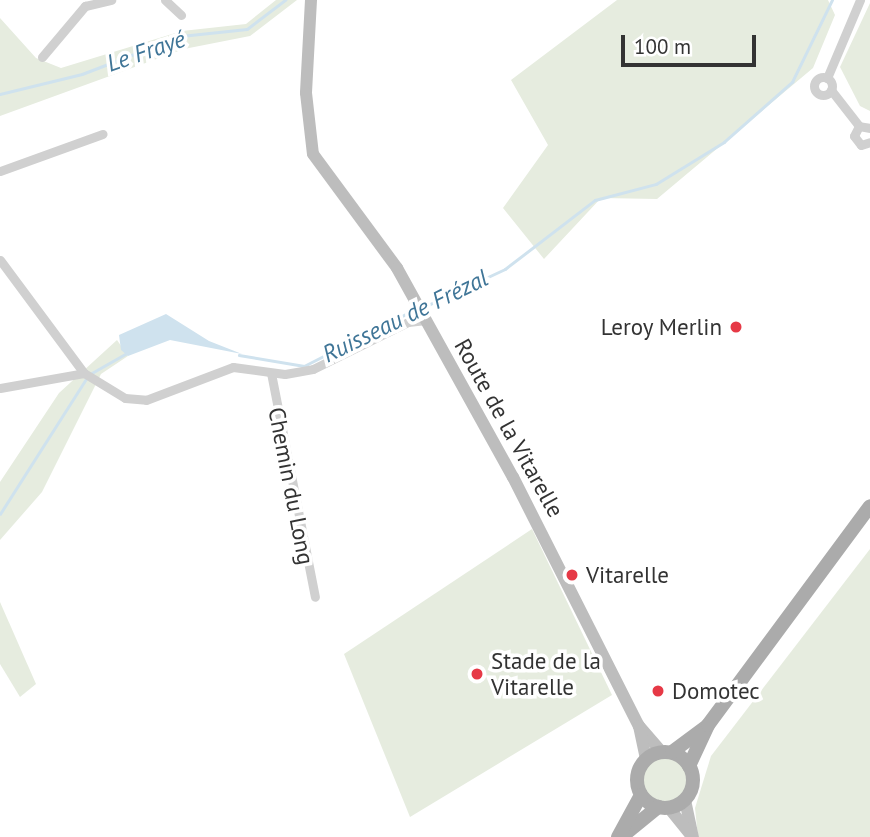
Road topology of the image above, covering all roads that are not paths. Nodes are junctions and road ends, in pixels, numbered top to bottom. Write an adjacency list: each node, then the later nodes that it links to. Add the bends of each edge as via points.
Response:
1 (111, 0): 5 (street)
2 (165, 0): 6 (street)
3 (311, 0): 16 (street, Route de la Vitarelle, via 306,93 313,154)
4 (860, 0): 8 (street)
5 (88, 3): 7 (street)
6 (181, 15)
7 (42, 57)
8 (827, 78): 9 (street); 9 (street, via 817,80 815,90 824,95)
9 (831, 90): 10 (street)
10 (859, 126): 11 (street); 13 (street, via 855,140)
11 (870, 128)
12 (102, 134): 14 (street)
13 (870, 142)
14 (0, 171)
15 (0, 260): 17 (street)
16 (422, 312): 18 (street, via 313,369); 23 (street, Route de la Vitarelle)
17 (84, 373): 18 (street, via 125,398 146,400 233,367); 19 (street)
18 (271, 373): 21 (street, Chemin du Long)
19 (0, 388)
20 (870, 506): 22 (main road)
21 (314, 597)
22 (708, 725): 24 (main road); 26 (main road)
23 (639, 726): 24 (street, Route de la Vitarelle); 25 (street, Route de la Vitarelle)
24 (667, 752): 25 (main road); 26 (main road)
25 (646, 759): 27 (main road, via 636,780)
26 (690, 766): 28 (main road, via 693,783)
27 (641, 795): 29 (main road); 30 (main road)
28 (685, 800): 29 (main road); 31 (street)
29 (664, 808): 30 (main road); 31 (street)
30 (620, 837)
31 (693, 837)

